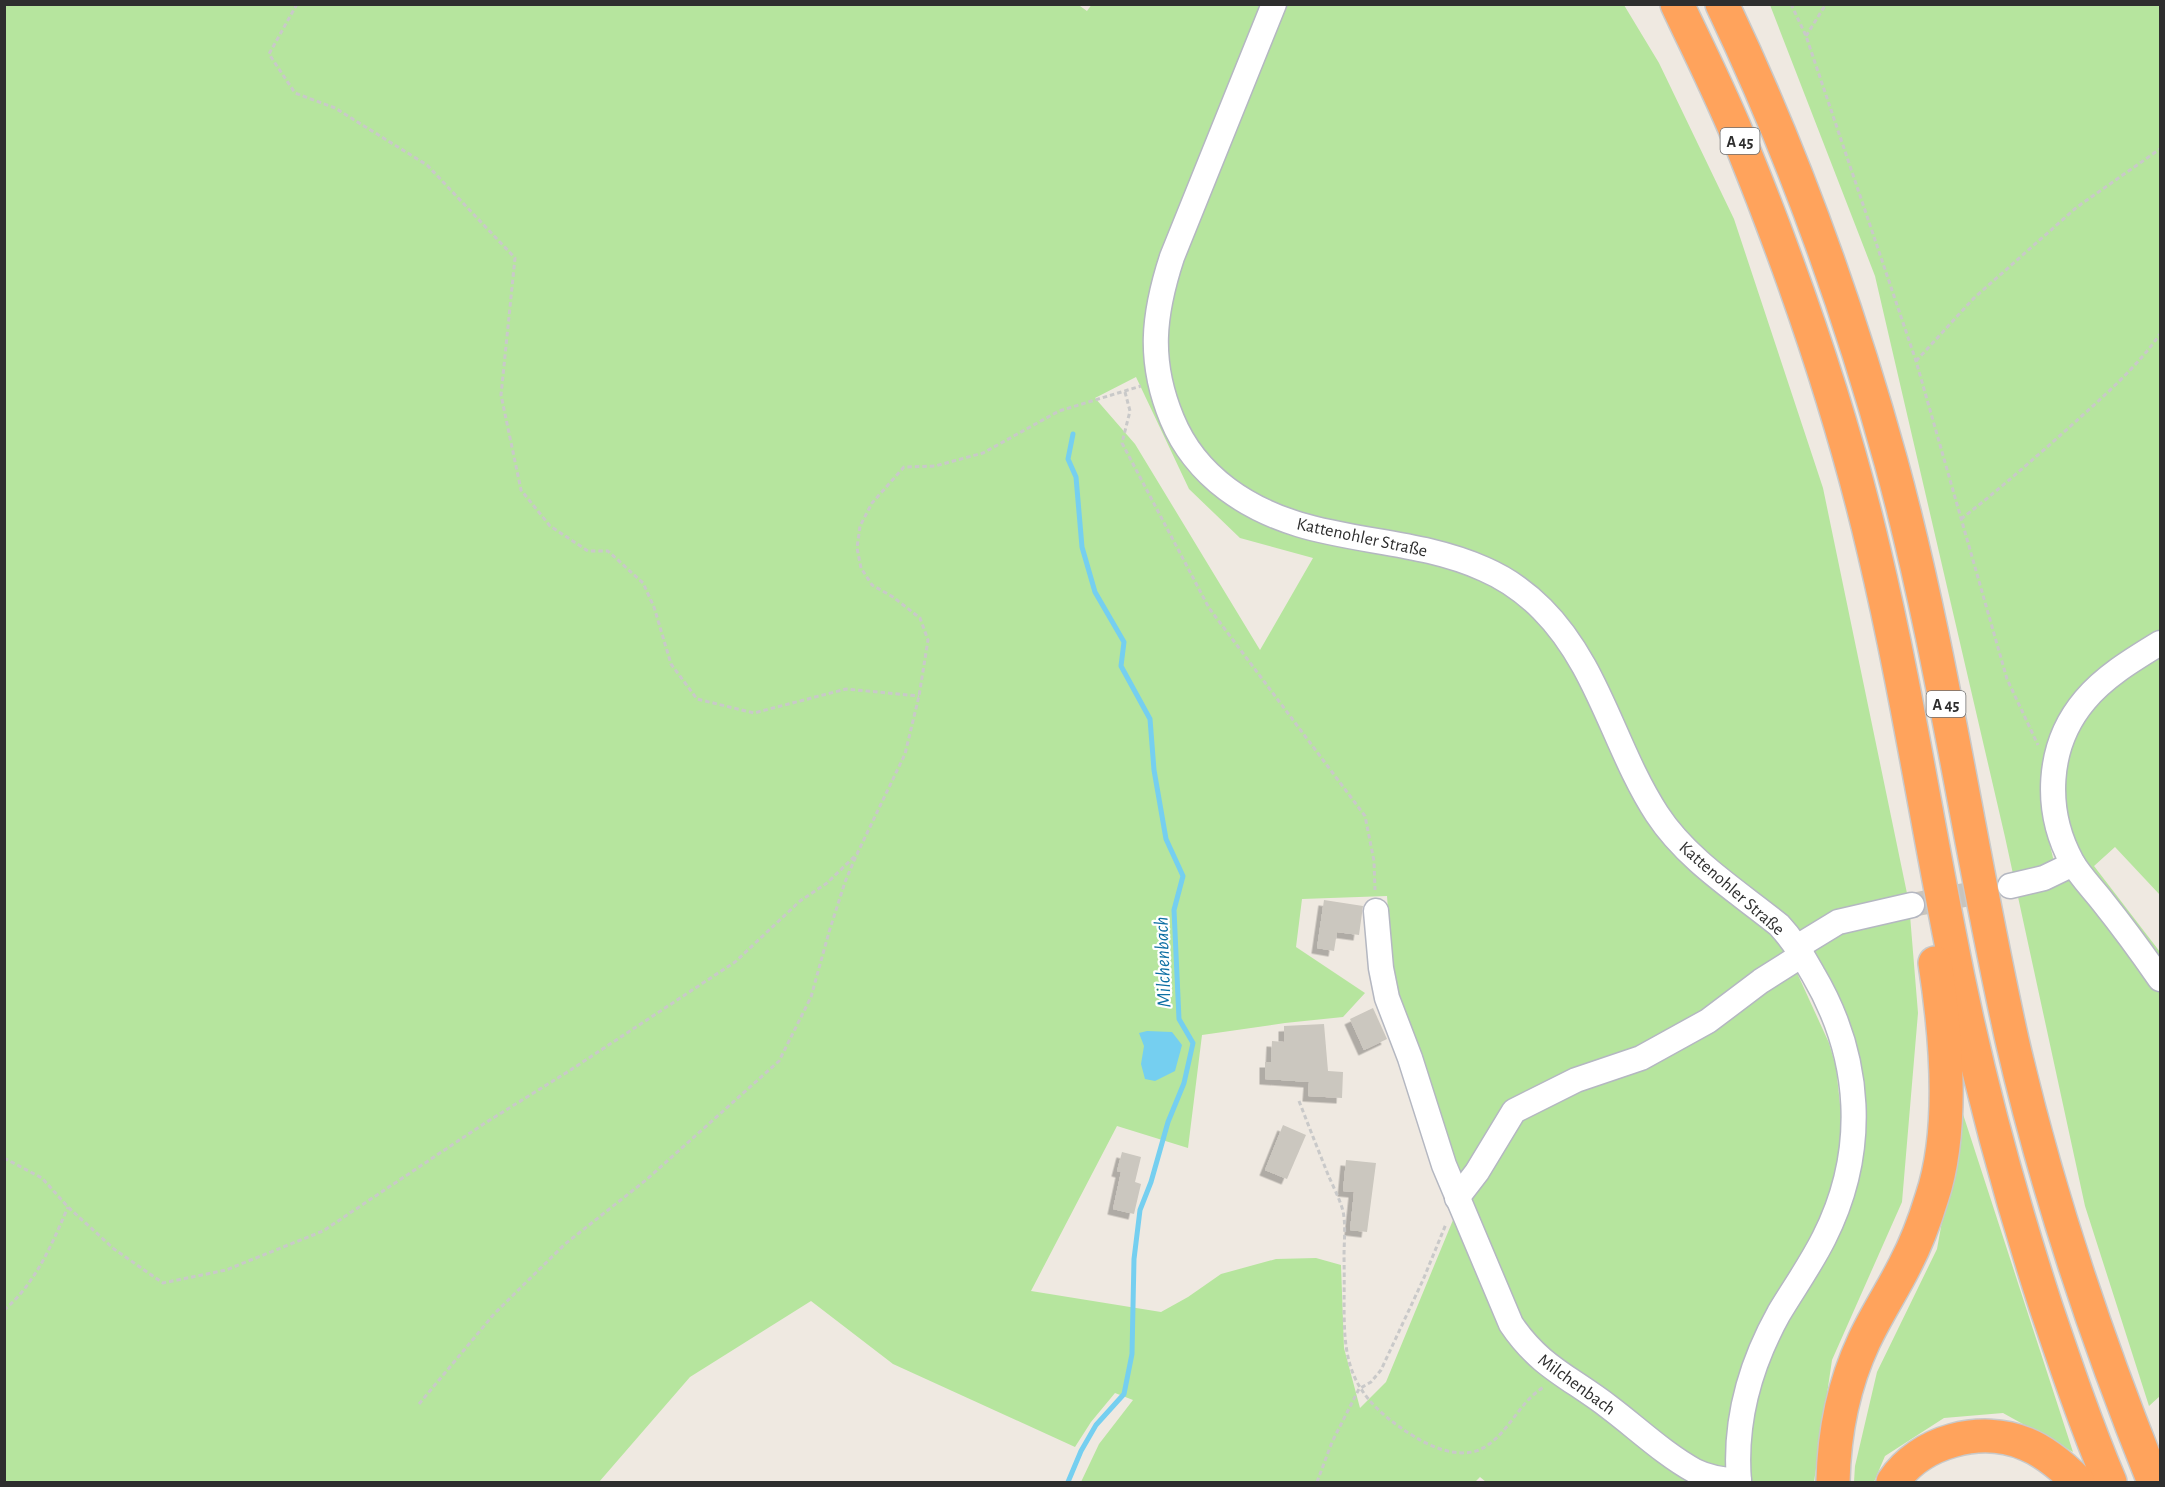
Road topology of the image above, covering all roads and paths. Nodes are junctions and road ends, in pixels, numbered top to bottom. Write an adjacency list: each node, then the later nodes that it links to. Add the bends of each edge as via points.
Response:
1 (297, 4): 13 (path, via 269,54 295,93 335,108 427,165 516,258 501,395 521,489 550,526 588,551 608,551 643,583 671,664 697,699 754,713 846,689)
2 (1274, 4): 21 (street, Kattenohler Straße, via 1163,286 1155,357 1167,406 1179,433 1221,484 1268,514 1312,529 1421,549 1467,562 1503,579 1540,607 1575,649 1639,783 1674,837 1779,925)
3 (1677, 4): 15 (highway, A 45, via 1741,142 1834,405 1874,550)
4 (1722, 4): 37 (highway, A 45, via 1792,165 1851,330 1884,439 1938,663 1987,925 2034,1129 2096,1334)
5 (1791, 4): 7 (path)
6 (1826, 4): 7 (path)
7 (1806, 36): 10 (path)
8 (2160, 148): 10 (path, via 2077,207 1974,298)
9 (2160, 334): 11 (path, via 2100,400)
10 (1916, 362): 11 (path)
11 (1961, 519): 14 (path, via 2007,679 2038,746)
12 (2160, 643): 14 (street, via 2086,699 2068,724)
13 (919, 696): 16 (path, via 905,754); 20 (path, via 928,640 920,618 872,585 861,568 857,548 860,526 872,503 904,467 935,466 983,453 1059,411 1125,392 1130,411 1122,443 1209,608 1365,816 1374,861)
14 (2055, 759): 17 (street, via 2053,803)
15 (1933, 849): 33 (highway, via 1923,887 1944,1035 1946,1097 1941,1158 1932,1197 1907,1262 1864,1342 1849,1381 1834,1445); 36 (highway, A 45, via 1996,1143 2059,1347)
16 (857, 854): 26 (path, via 735,962 323,1231 226,1270 163,1282 114,1249); 30 (path, via 811,997 779,1061 645,1180 565,1244 495,1314)
17 (2073, 864): 18 (street, via 2044,878); 22 (street)
18 (2010, 886)
19 (1912, 904): 21 (street, via 1838,922)
20 (1376, 911): 25 (street, via 1387,998)
21 (1800, 951): 25 (street, via 1708,1021 1641,1058 1576,1080 1514,1111); 32 (street, Kattenohler Straße, via 1842,1034 1854,1098 1851,1156 1823,1239 1778,1315 1753,1367 1740,1432)
22 (2160, 978)
23 (1299, 1101): 29 (path, via 1343,1212 1346,1348)
24 (4, 1158): 26 (path, via 42,1178)
25 (1457, 1197): 28 (street, Milchenbach, via 1511,1324 1536,1356); 29 (path, via 1381,1370)
26 (69, 1207): 27 (path, via 49,1252 18,1298)
27 (4, 1310)
28 (1563, 1376): 29 (path, via 1538,1390 1491,1442 1466,1454 1418,1439 1379,1413); 32 (street, Milchenbach, via 1693,1470 1716,1480)
29 (1359, 1389): 31 (path)
30 (419, 1404)
31 (1317, 1482)
32 (1739, 1482)
33 (1833, 1482)
34 (1893, 1482): 35 (highway, via 1915,1460 1938,1445 1964,1437 1993,1436 2025,1443 2050,1457)
35 (2078, 1482)
36 (2110, 1482)
37 (2154, 1482)

